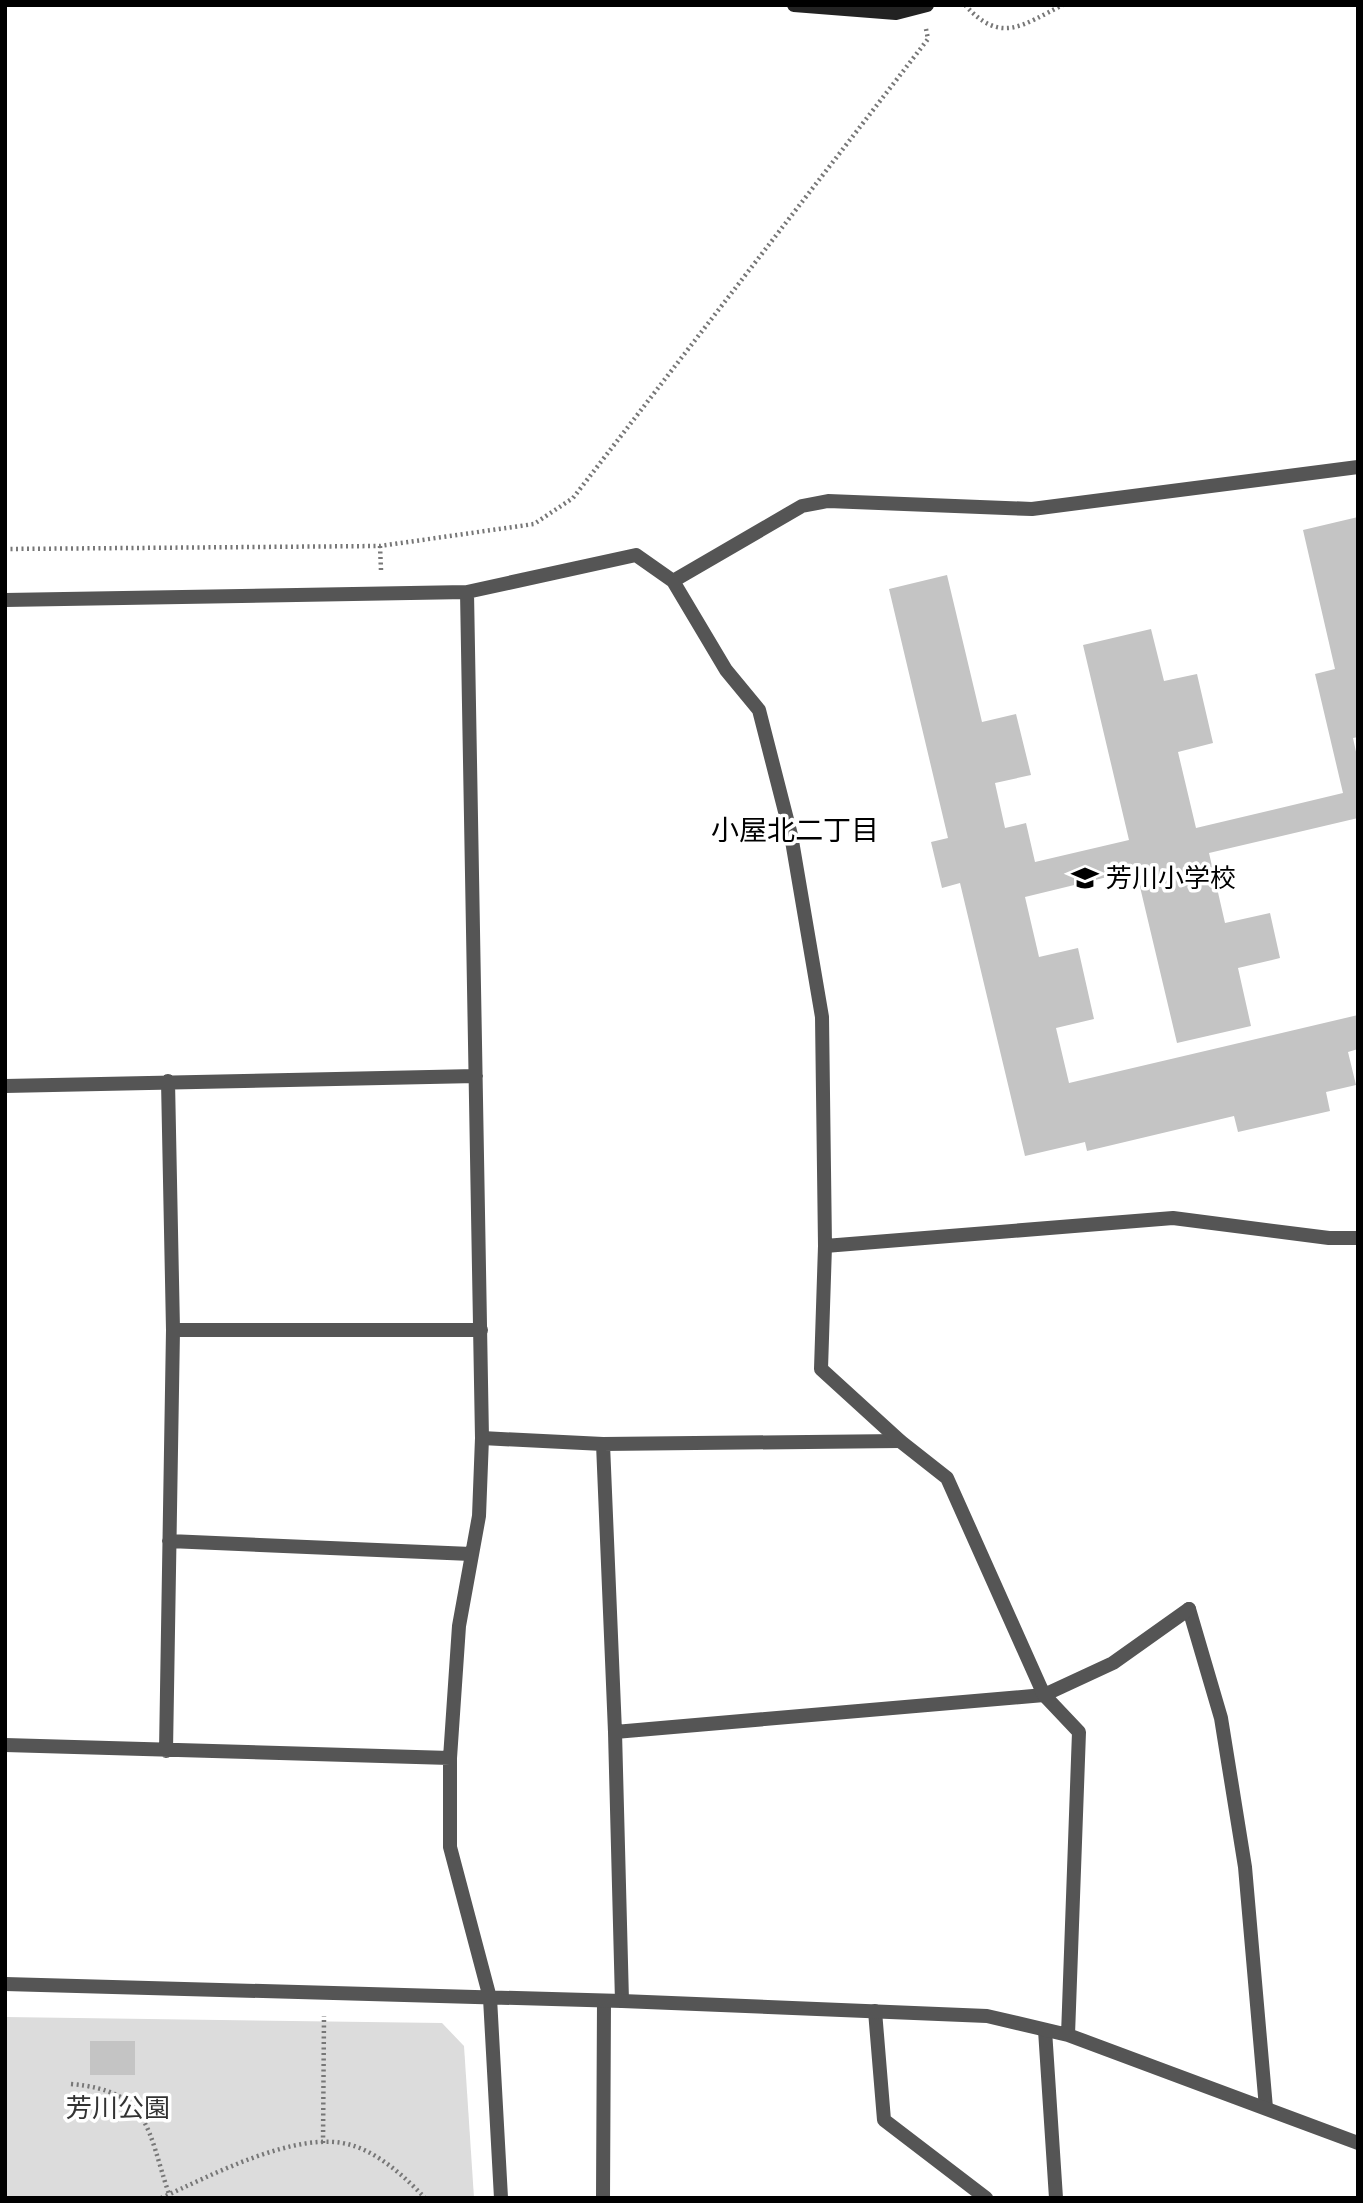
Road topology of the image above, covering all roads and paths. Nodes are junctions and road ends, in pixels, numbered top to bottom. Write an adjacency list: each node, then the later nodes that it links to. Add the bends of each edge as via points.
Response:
1 (794, 5): 4 (street, via 896,13)
2 (965, 5): 3 (path, via 981,23 1012,30)
3 (1063, 5)
4 (924, 7): 6 (path, via 928,38 573,498 534,524 380,546)
5 (1358, 467): 7 (street, via 1032,509 828,501 802,506)
6 (5, 549)
7 (673, 581): 8 (street, via 636,555); 14 (street, via 726,670 759,710 791,835 822,1017)
8 (467, 592): 9 (street); 10 (street)
9 (5, 600)
10 (476, 1076): 11 (street); 16 (street)
11 (168, 1081): 12 (street); 15 (street)
12 (5, 1086)
13 (1358, 1238): 14 (street, via 1173,1218)
14 (825, 1246): 18 (street, via 821,1369)
15 (173, 1330): 16 (street); 20 (street)
16 (481, 1330): 17 (street)
17 (482, 1437): 19 (street); 21 (street, via 479,1516)
18 (900, 1441): 19 (street); 22 (street, via 947,1478)
19 (603, 1444): 23 (street)
20 (169, 1541): 21 (street); 25 (street)
21 (471, 1553): 26 (street, via 459,1626)
22 (1044, 1695): 23 (street); 34 (street, via 1079,1732); 36 (street, via 1113,1663 1189,1609 1221,1718 1245,1867)
23 (615, 1732): 30 (street)
24 (5, 1745): 25 (street)
25 (166, 1751): 26 (street)
26 (450, 1758): 28 (street, via 450,1847)
27 (5, 1984): 28 (street)
28 (490, 1998): 29 (street); 42 (street)
29 (604, 2001): 30 (street); 43 (street)
30 (622, 2001): 31 (street)
31 (876, 2011): 33 (street, via 987,2016); 44 (street, via 884,2120)
32 (324, 2015): 37 (path)
33 (1045, 2030): 34 (street); 45 (street)
34 (1068, 2035): 36 (street)
35 (71, 2084): 39 (path, via 97,2086 120,2096 140,2113 151,2131)
36 (1266, 2108): 38 (street)
37 (323, 2143): 39 (path, via 298,2142); 41 (path, via 350,2144 401,2172)
38 (1358, 2143)
39 (169, 2194): 40 (path)
40 (161, 2198)
41 (425, 2198)
42 (501, 2198)
43 (603, 2198)
44 (986, 2198)
45 (1056, 2198)

